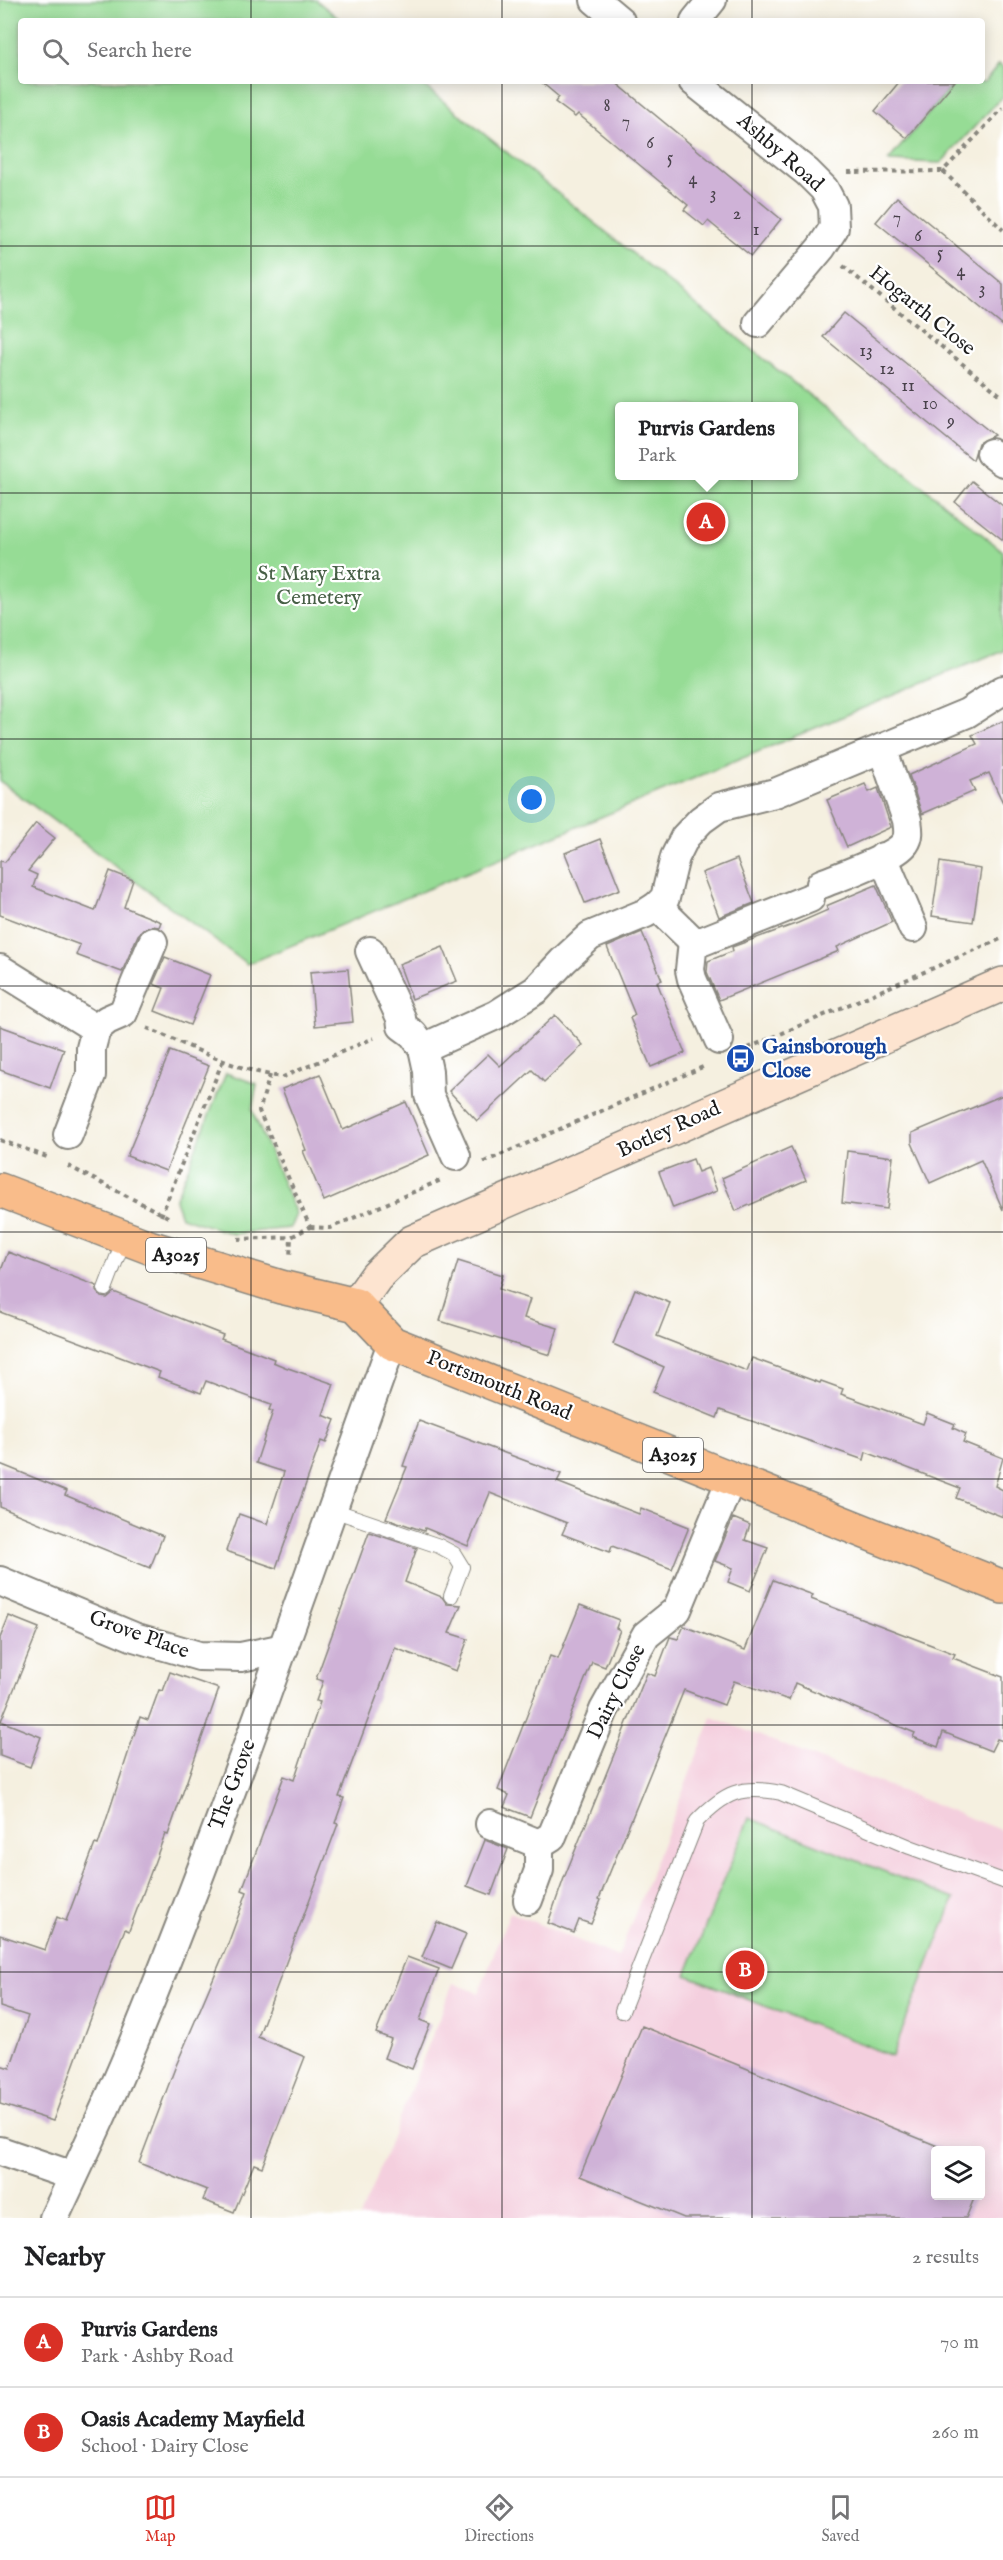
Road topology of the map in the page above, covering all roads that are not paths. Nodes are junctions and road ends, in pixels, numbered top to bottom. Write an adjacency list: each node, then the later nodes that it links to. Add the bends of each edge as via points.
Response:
1 (595, 0): 3 (street)
2 (712, 0): 4 (street)
3 (616, 18)
4 (697, 18)
5 (697, 84): 6 (street, Ashby Road, via 807,172 824,189 833,206 834,228)
6 (758, 323)
7 (1003, 690): 8 (street, via 967,713)
8 (882, 748): 9 (street, via 909,832 898,850); 10 (street, via 775,793 719,807 685,837 675,857 665,898)
9 (883, 857): 11 (street); 12 (street, via 815,891)
10 (657, 906): 12 (street); 18 (street, via 590,936 536,990 496,1016)
11 (913, 928)
12 (693, 941): 19 (street, via 692,979)
13 (153, 942): 17 (street, via 123,1013)
14 (370, 951): 18 (street, via 402,1026)
15 (0, 969): 17 (street)
16 (1003, 984): 25 (main road, Botley Road, via 412,1242 376,1277)
17 (96, 1029): 20 (street, via 91,1075)
18 (423, 1048): 21 (street, via 429,1095)
19 (724, 1052)
20 (68, 1135)
21 (462, 1165)
22 (0, 1190): 23 (main road, A3025)
23 (136, 1243): 24 (lane); 25 (main road, A3025, via 281,1287)
24 (105, 1289)
25 (356, 1305): 26 (main road, Portsmouth Road / A3025)
26 (392, 1343): 27 (main road, Portsmouth Road / A3025); 28 (street, The Grove)
27 (731, 1479): 30 (main road, Portsmouth Road / A3025); 34 (street, Dairy Close, via 677,1610 646,1635 604,1710 552,1836)
28 (333, 1510): 31 (lane, via 454,1554 462,1567); 32 (street, The Grove)
29 (0, 1581): 32 (street, Grove Place, via 134,1637 199,1656 241,1657)
30 (1003, 1587)
31 (451, 1596)
32 (284, 1648): 39 (street, The Grove, via 147,2010)
33 (490, 1824): 34 (street)
34 (539, 1844): 36 (street, via 539,1870)
35 (1003, 1881): 37 (lane, via 781,1793 758,1788 737,1791 715,1802 697,1821)
36 (528, 1900)
37 (622, 2011)
38 (0, 2151): 39 (street)
39 (74, 2176): 40 (street, The Grove)
40 (54, 2218)

